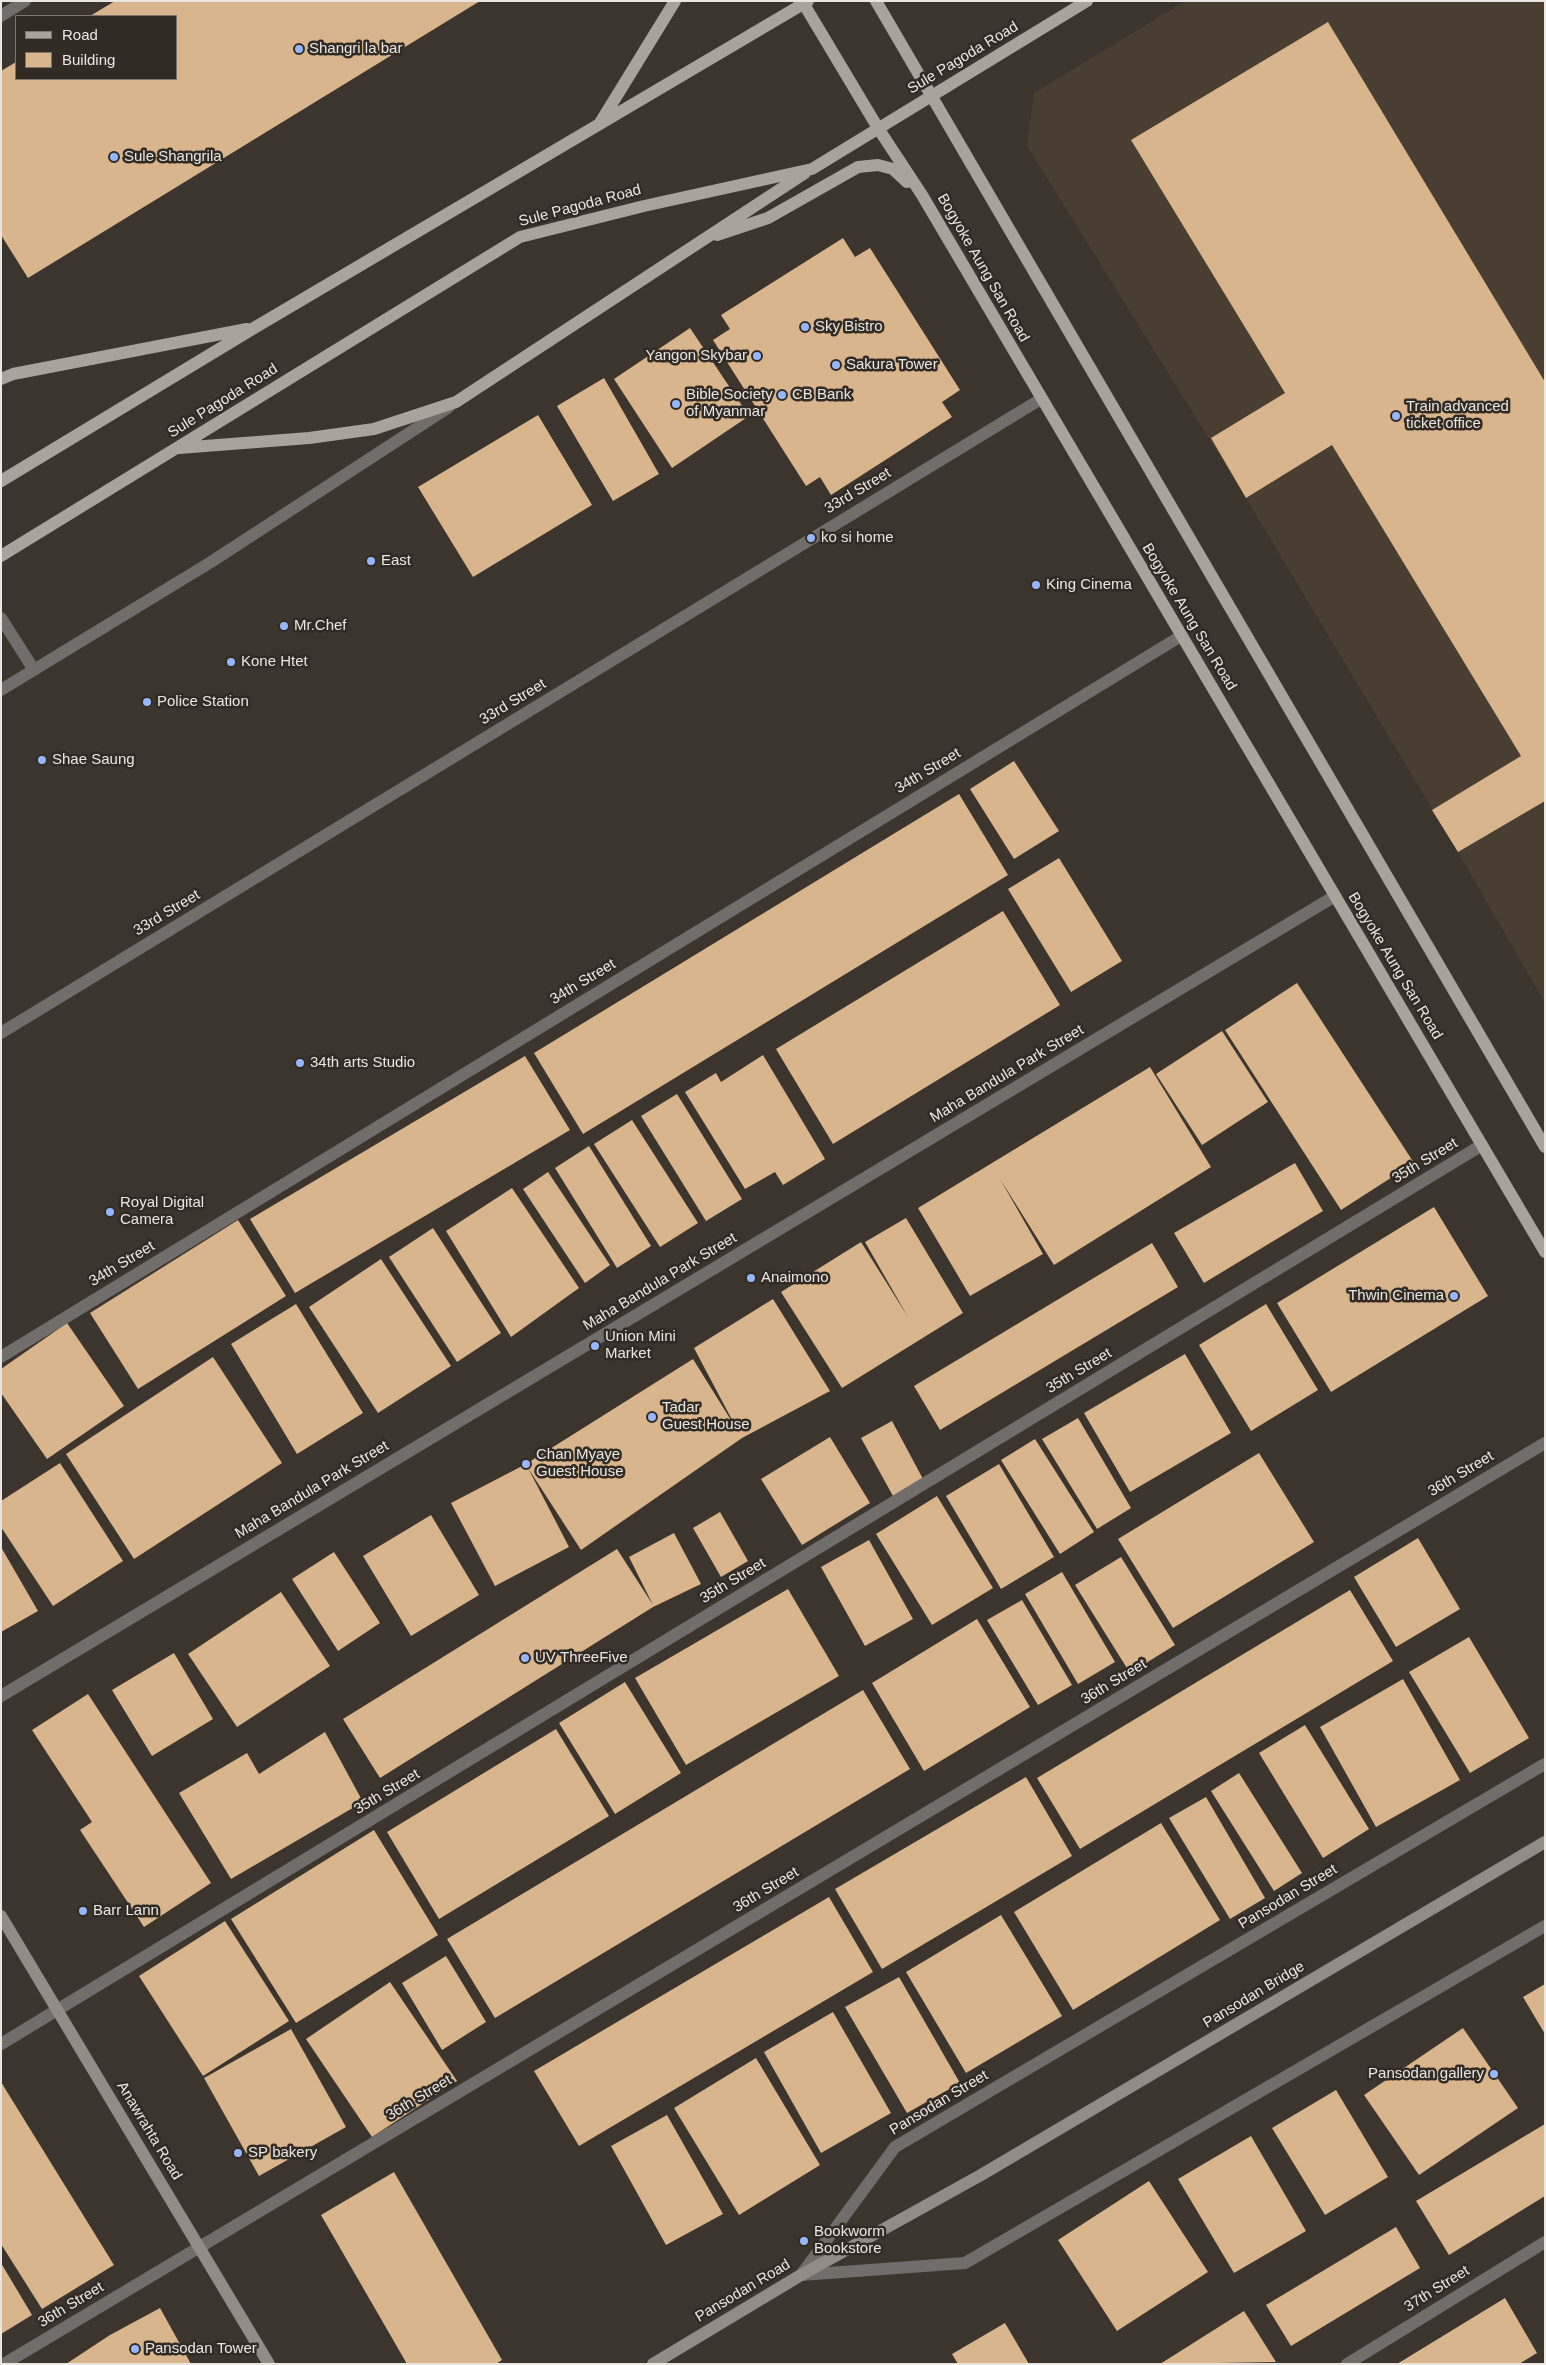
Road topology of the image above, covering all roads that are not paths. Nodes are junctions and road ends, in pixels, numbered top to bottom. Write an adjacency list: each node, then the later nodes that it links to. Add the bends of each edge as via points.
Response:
1 (25, 1): 6 (street)
2 (676, 1): 8 (main road)
3 (876, 1): 7 (main road)
4 (1087, 1): 7 (main road, Sule Pagoda Road)
5 (804, 2): 8 (main road); 9 (main road, Bogyoke Aung San Road)
6 (1, 16)
7 (933, 95): 9 (main road, Sule Pagoda Road); 27 (main road)
8 (598, 125): 13 (main road)
9 (878, 128): 10 (main road, Sule Pagoda Road); 11 (main road, Bogyoke Aung San Road)
10 (812, 169): 12 (main road); 17 (main road, Sule Pagoda Road, via 520,237)
11 (922, 195): 12 (main road, via 894,169 878,165 858,167 768,218); 15 (main road, Bogyoke Aung San Road)
12 (698, 242): 16 (main road)
13 (254, 328): 14 (main road, via 13,374); 18 (main road)
14 (1, 379)
15 (1041, 399): 21 (main road, Bogyoke Aung San Road); 25 (street, 33rd Street)
16 (456, 402): 17 (main road, via 374,429); 22 (street, via 211,562)
17 (176, 449): 19 (main road, Sule Pagoda Road)
18 (1, 481)
19 (1, 556)
20 (1, 618): 22 (street)
21 (1181, 636): 24 (main road, Bogyoke Aung San Road); 29 (street, 34th Street)
22 (34, 670): 23 (street)
23 (1, 690)
24 (1335, 896): 26 (main road, Bogyoke Aung San Road); 31 (street, Maha Bandula Park Street)
25 (1, 1033)
26 (1482, 1145): 28 (main road, Bogyoke Aung San Road); 36 (street, 35th Street)
27 (1545, 1147)
28 (1545, 1252)
29 (1, 1356)
30 (1545, 1443): 40 (street, 36th Street)
31 (1, 1696)
32 (1545, 1764): 41 (street, Pansodan Street, via 895,2147)
33 (1545, 1842): 38 (main road, Pansodan Bridge)
34 (1, 1916): 36 (main road, Anawrahta Road)
35 (1545, 1926): 41 (street, via 965,2263)
36 (58, 2011): 37 (street, 35th Street); 40 (main road, Anawrahta Road)
37 (1, 2044)
38 (981, 2175): 41 (main road, Pansodan Road)
39 (1545, 2242): 45 (street, 37th Street)
40 (200, 2248): 42 (street, 36th Street); 43 (main road, Anawrahta Road)
41 (802, 2275): 44 (main road, Pansodan Road)
42 (4, 2364)
43 (269, 2364)
44 (653, 2364)
45 (1347, 2364)

